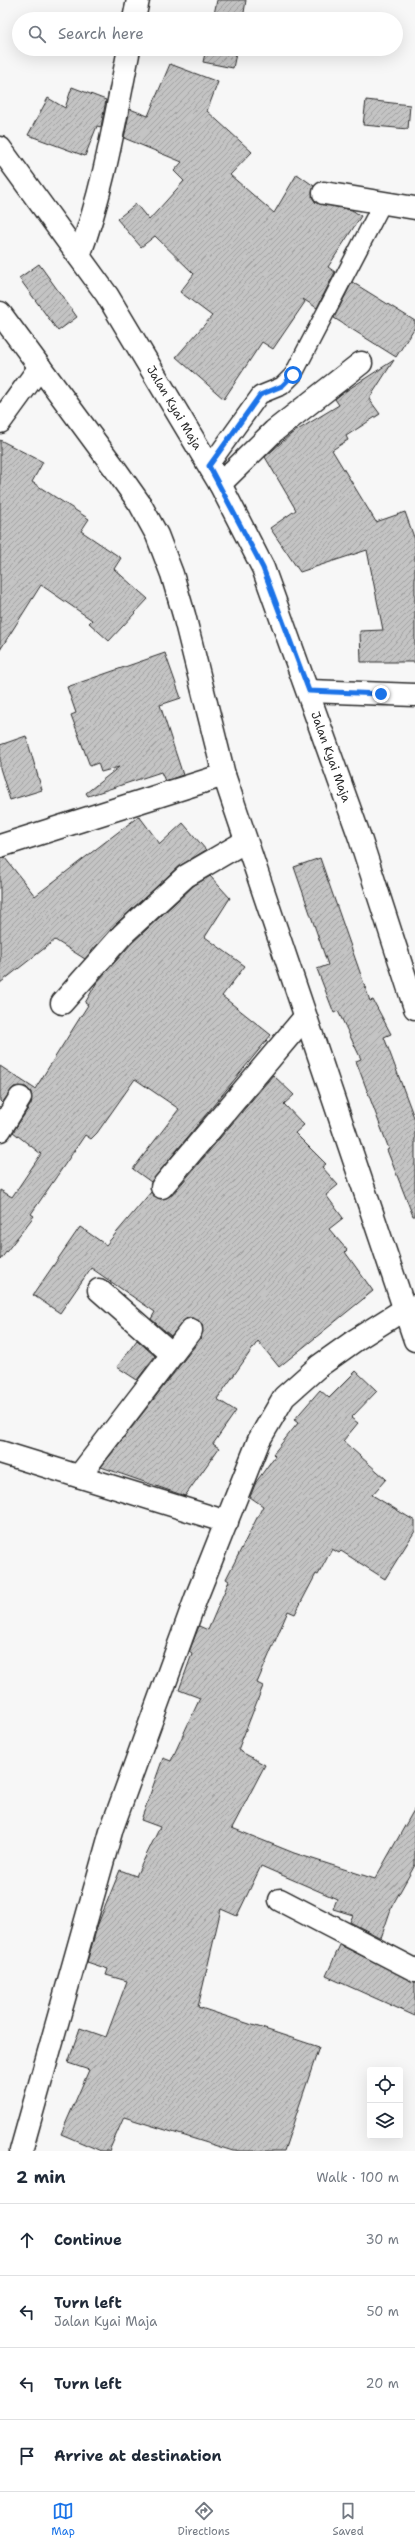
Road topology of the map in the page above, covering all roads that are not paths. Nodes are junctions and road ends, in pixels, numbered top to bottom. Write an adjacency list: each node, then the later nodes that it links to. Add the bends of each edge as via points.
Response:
1 (138, 0): 2 (street)
2 (135, 12)
3 (128, 56): 8 (street, via 104,176 93,219)
4 (0, 148): 8 (street, Jalan Kyai Maja)
5 (324, 193): 6 (street)
6 (383, 202): 7 (street); 13 (lane, via 293,375 282,386 260,395)
7 (415, 208)
8 (79, 256): 13 (street, Jalan Kyai Maja, via 107,295)
9 (0, 313): 11 (street)
10 (361, 363): 13 (street)
11 (40, 367): 12 (street); 16 (street, via 140,504 157,535 184,615)
12 (0, 422)
13 (215, 475): 14 (street, Jalan Kyai Maja, via 263,568)
14 (309, 691): 15 (street); 20 (street, Jalan Kyai Maja)
15 (415, 695)
16 (224, 775): 17 (street); 18 (street)
17 (246, 841): 19 (street, via 186,876 122,934); 21 (street)
18 (0, 846)
19 (62, 1003)
20 (415, 1008)
21 (305, 1018): 24 (street); 26 (street)
22 (20, 1098): 23 (street)
23 (0, 1130)
24 (162, 1187)
25 (99, 1290): 29 (street)
26 (409, 1308): 28 (street); 32 (street, via 319,1366 284,1397 259,1440)
27 (191, 1330): 29 (street)
28 (415, 1340)
29 (172, 1354): 31 (street)
30 (0, 1452): 31 (street)
31 (79, 1476): 32 (street)
32 (227, 1522): 35 (street, via 196,1598 112,1828)
33 (280, 1900): 34 (street)
34 (415, 1970)
35 (21, 2151)

